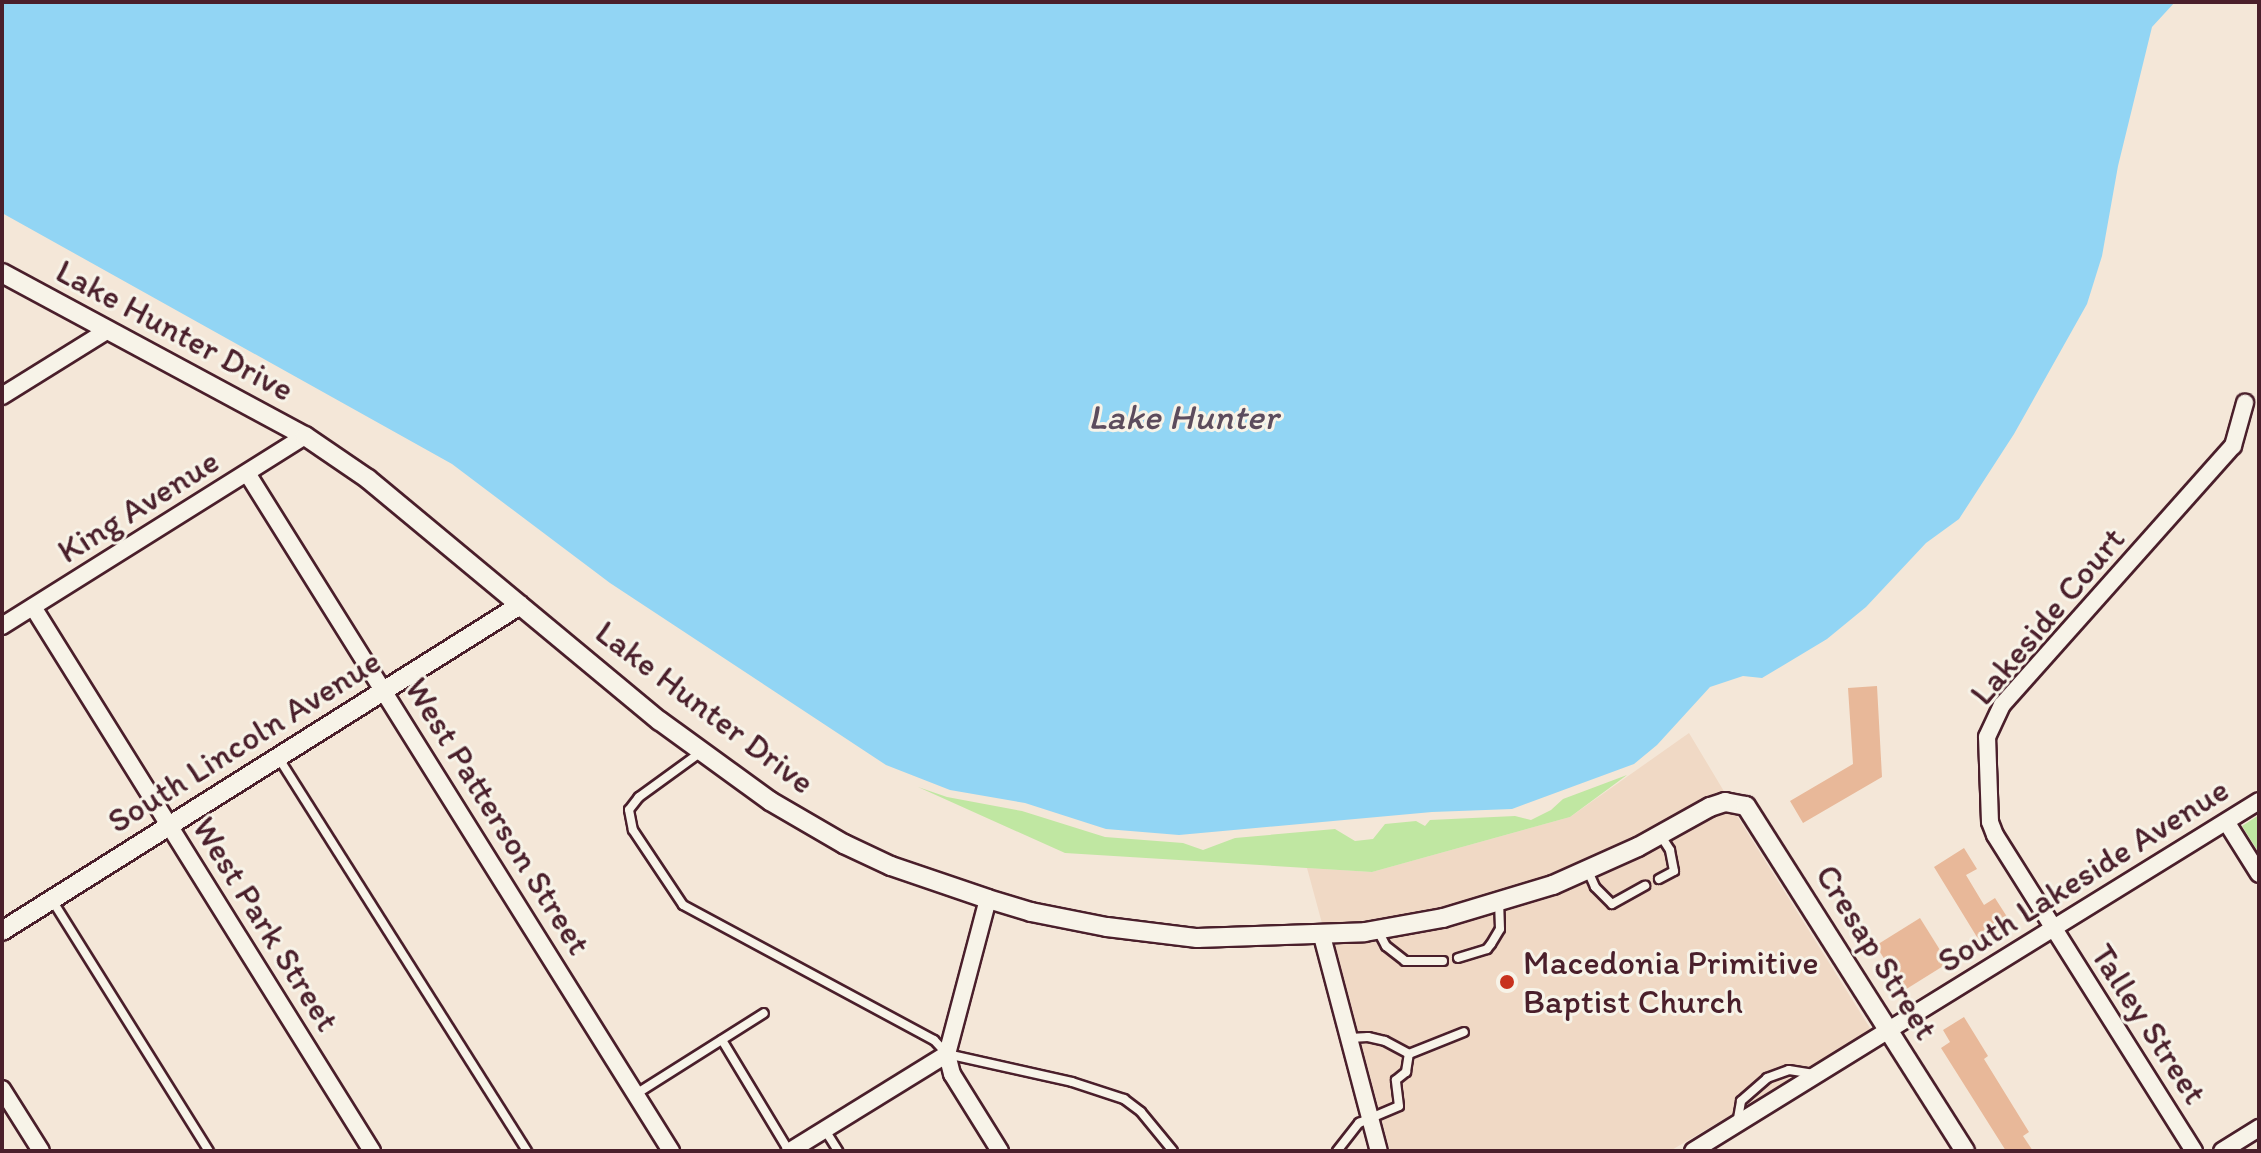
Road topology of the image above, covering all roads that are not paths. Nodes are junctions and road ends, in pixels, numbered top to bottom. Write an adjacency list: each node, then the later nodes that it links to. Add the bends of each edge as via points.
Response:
1 (2, 273): 2 (street, Lake Hunter Drive)
2 (108, 330): 3 (street); 5 (street, Lake Hunter Drive)
3 (2, 396)
4 (2245, 403): 26 (street, Lakeside Court, via 2233,446 2002,705 1992,723 1987,737 1990,822)
5 (305, 436): 6 (street, King Avenue); 7 (street, Lake Hunter Drive, via 368,479)
6 (247, 473): 8 (street, King Avenue); 10 (street, West Patterson Street)
7 (520, 605): 10 (street, South Lincoln Avenue); 11 (street, Lake Hunter Drive)
8 (33, 607): 9 (street, King Avenue); 16 (street, West Park Street)
9 (2, 626)
10 (384, 690): 12 (street, South Lincoln Avenue); 40 (street, West Patterson Street)
11 (701, 752): 22 (street, Lake Hunter Drive, via 844,844); 36 (lane, via 629,810 633,830 674,896 697,914 934,1040)
12 (278, 757): 16 (street, South Lincoln Avenue); 48 (lane)
13 (2259, 801): 15 (street, South Lakeside Avenue)
14 (1725, 802): 17 (street, Lake Hunter Drive); 32 (street, Cresap Street, via 1737,802 1751,812)
15 (2227, 823): 19 (street); 26 (street, South Lakeside Avenue)
16 (168, 825): 23 (street, South Lincoln Avenue); 47 (street, West Park Street)
17 (1661, 835): 18 (street, Lake Hunter Drive); 20 (lane, via 1674,871)
18 (1587, 869): 21 (lane, via 1612,904); 24 (street, Lake Hunter Drive)
19 (2259, 874)
20 (1659, 879)
21 (1645, 886)
22 (988, 899): 28 (street, Lake Hunter Drive, via 1107,927 1197,938); 36 (street)
23 (51, 900): 27 (street, South Lincoln Avenue); 46 (lane)
24 (1499, 902): 25 (street, Lake Hunter Drive); 29 (lane, via 1500,929 1491,944)
25 (1378, 930): 28 (street, Lake Hunter Drive); 30 (lane, via 1386,946 1405,961)
26 (2053, 930): 32 (street, South Lakeside Avenue); 58 (street, Talley Street)
27 (2, 931)
28 (1322, 936): 34 (street)
29 (1458, 958)
30 (1443, 961)
31 (764, 1013): 35 (lane)
32 (1890, 1031): 38 (street, South Lakeside Avenue); 57 (street, Cresap Street)
33 (1464, 1032): 37 (lane)
34 (1349, 1038): 37 (lane, via 1385,1041); 41 (street)
35 (722, 1040): 40 (lane); 50 (lane)
36 (947, 1054): 44 (street); 52 (street, via 952,1074); 53 (lane, via 1124,1099)
37 (1409, 1054): 41 (lane, via 1406,1072 1396,1080 1399,1106)
38 (1818, 1075): 42 (street, South Lakeside Avenue); 42 (lane, via 1789,1070 1767,1078 1741,1101)
39 (2, 1089): 45 (street)
40 (636, 1094): 49 (street, West Patterson Street)
41 (1370, 1117): 54 (lane, via 1349,1130); 55 (street)
42 (1737, 1125): 56 (street, South Lakeside Avenue)
43 (2259, 1128): 59 (street)
44 (825, 1130): 50 (street); 51 (lane)
45 (41, 1151)
46 (209, 1151)
47 (372, 1151)
48 (527, 1151)
49 (671, 1151)
50 (790, 1151)
51 (838, 1151)
52 (1000, 1151)
53 (1173, 1151)
54 (1337, 1151)
55 (1379, 1151)
56 (1693, 1151)
57 (1965, 1151)
58 (2194, 1151)
59 (2222, 1151)

